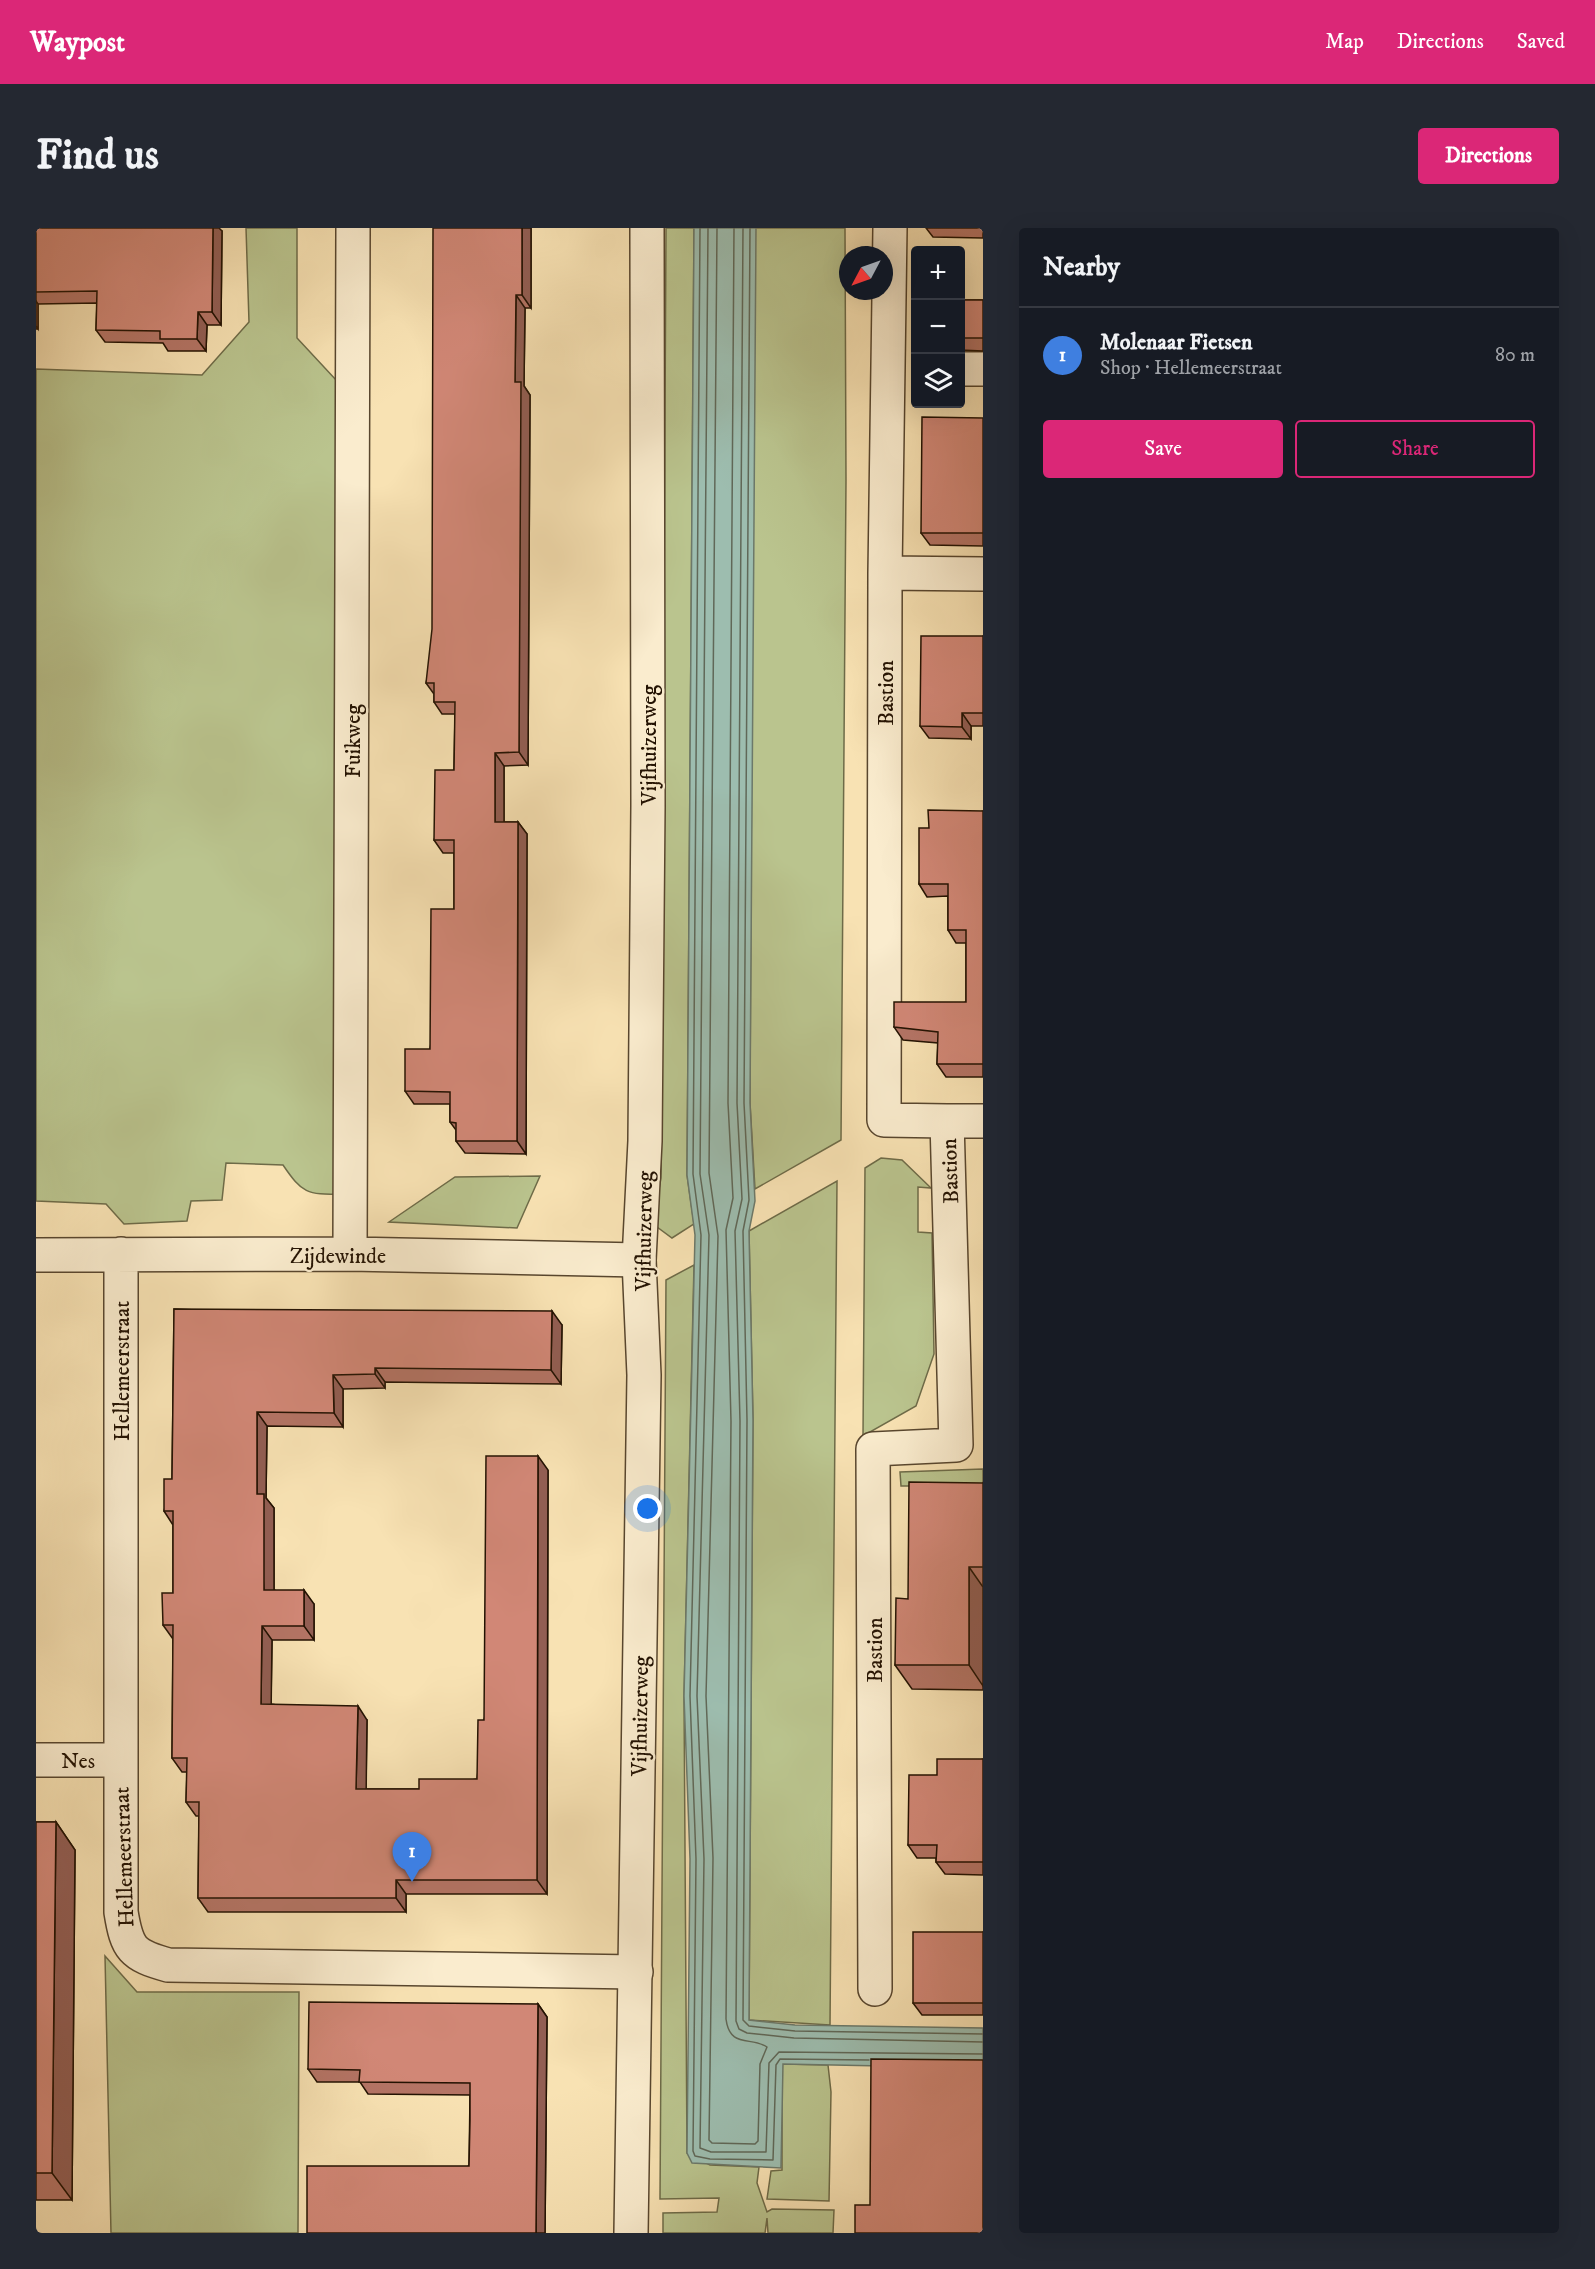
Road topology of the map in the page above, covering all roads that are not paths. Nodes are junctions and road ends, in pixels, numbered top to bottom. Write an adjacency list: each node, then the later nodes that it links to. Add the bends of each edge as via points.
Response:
1 (354, 228): 13 (street, Fuikweg)
2 (647, 228): 14 (street, Vijfhuizerweg, via 648,818 645,1141)
3 (890, 228): 4 (street, Bastion)
4 (902, 368): 7 (street, Bastion)
5 (965, 369): 6 (street)
6 (983, 369)
7 (885, 573): 8 (street); 9 (street, Bastion, via 884,1120)
8 (983, 574)
9 (947, 1121): 10 (street); 15 (street, Bastion)
10 (983, 1121)
11 (36, 1254): 12 (street, Zijdewinde)
12 (121, 1254): 13 (street, Zijdewinde); 17 (street, Hellemeerstraat)
13 (350, 1254): 14 (street, Zijdewinde)
14 (639, 1260): 18 (street, Vijfhuizerweg, via 644,1375)
15 (970, 1445): 19 (street, Bastion, via 873,1449)
16 (36, 1760): 17 (street, Nes)
17 (120, 1760): 18 (street, Hellemeerstraat, via 121,1912 127,1940 141,1958 168,1965)
18 (636, 1972): 20 (street, Vijfhuizerweg)
19 (875, 1989)
20 (631, 2233)

